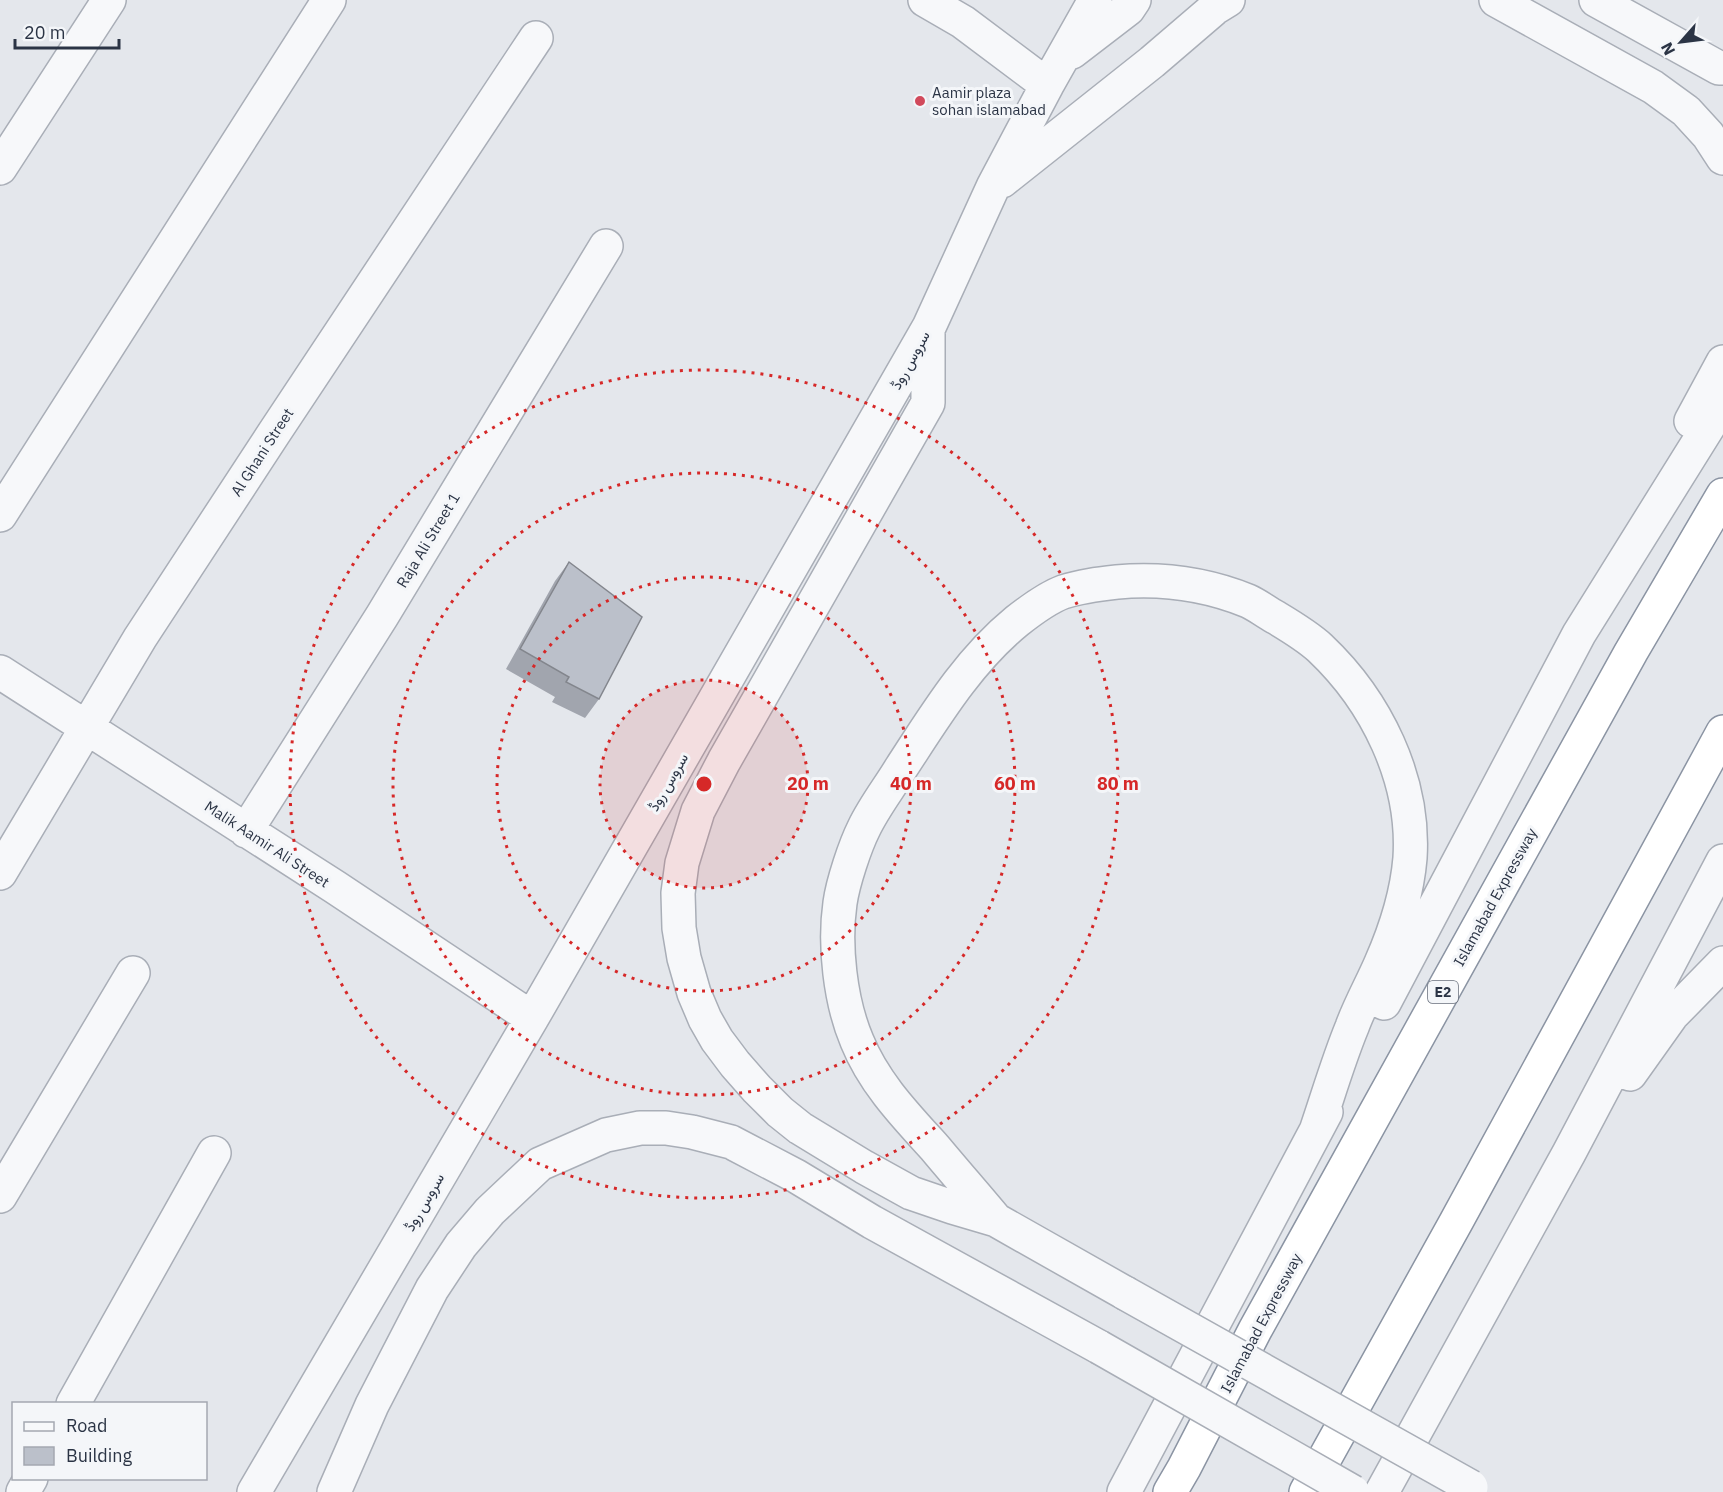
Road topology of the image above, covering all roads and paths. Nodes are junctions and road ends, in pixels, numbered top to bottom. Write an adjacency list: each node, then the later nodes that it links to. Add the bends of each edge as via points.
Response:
1 (109, 0): 13 (street)
2 (329, 0): 20 (street)
3 (925, 0): 11 (street)
4 (1095, 0): 11 (street, سروس روڈ)
5 (1134, 0): 11 (street, سروس روڈ)
6 (1228, 0): 14 (street)
7 (1496, 0): 12 (street, via 1653,87 1686,111)
8 (1596, 0): 10 (street)
9 (536, 38): 23 (street, Al Ghani Street, via 274,433)
10 (1723, 68)
11 (1054, 73): 14 (street, سروس روڈ)
12 (1723, 158)
13 (0, 168)
14 (993, 187): 16 (street, سروس روڈ)
15 (606, 246): 25 (street, Raja Ali Street 1, via 382,616)
16 (928, 327): 30 (street, سروس روڈ); 35 (street, via 928,403 698,811 682,863 678,893 680,928 684,958 705,1019 735,1064 780,1112 800,1128 911,1193)
17 (1723, 362): 21 (street, via 1689,425 1634,508)
18 (1723, 403): 21 (street)
19 (1723, 495): 41 (highway, Islamabad Expressway / E2, via 1631,652 1255,1330)
20 (0, 515)
21 (1618, 572): 31 (street, via 1579,634)
22 (0, 672): 23 (street, Malik Aamir Ali Street)
23 (86, 727): 25 (street, Malik Aamir Ali Street); 27 (street, Al Ghani Street)
24 (1723, 732): 42 (highway)
25 (246, 831): 30 (street, Malik Aamir Ali Street)
26 (1723, 861): 33 (street)
27 (0, 873)
28 (1723, 963): 33 (street, via 1672,1015)
29 (132, 974): 34 (street)
30 (532, 1018): 38 (street, سروس روڈ)
31 (1316, 1131): 35 (street, via 1352,1025 1382,962 1406,891 1409,825 1397,767 1385,737 1367,703 1317,646 1249,602 1167,580 1091,585 1061,593 1032,609 1004,632 954,689 864,828 840,901 839,965 855,1039 874,1077); 40 (street)
32 (214, 1153): 36 (street)
33 (1569, 1153): 44 (street)
34 (0, 1196)
35 (996, 1220): 37 (street, bridge)
36 (74, 1402)
37 (1477, 1489)
38 (254, 1492)
39 (334, 1492): 43 (street, bridge, via 372,1404 432,1289 461,1245 540,1164 606,1135 640,1128 666,1128 731,1142)
40 (1124, 1492)
41 (1170, 1492)
42 (1305, 1492)
43 (1353, 1492)
44 (1382, 1492)

